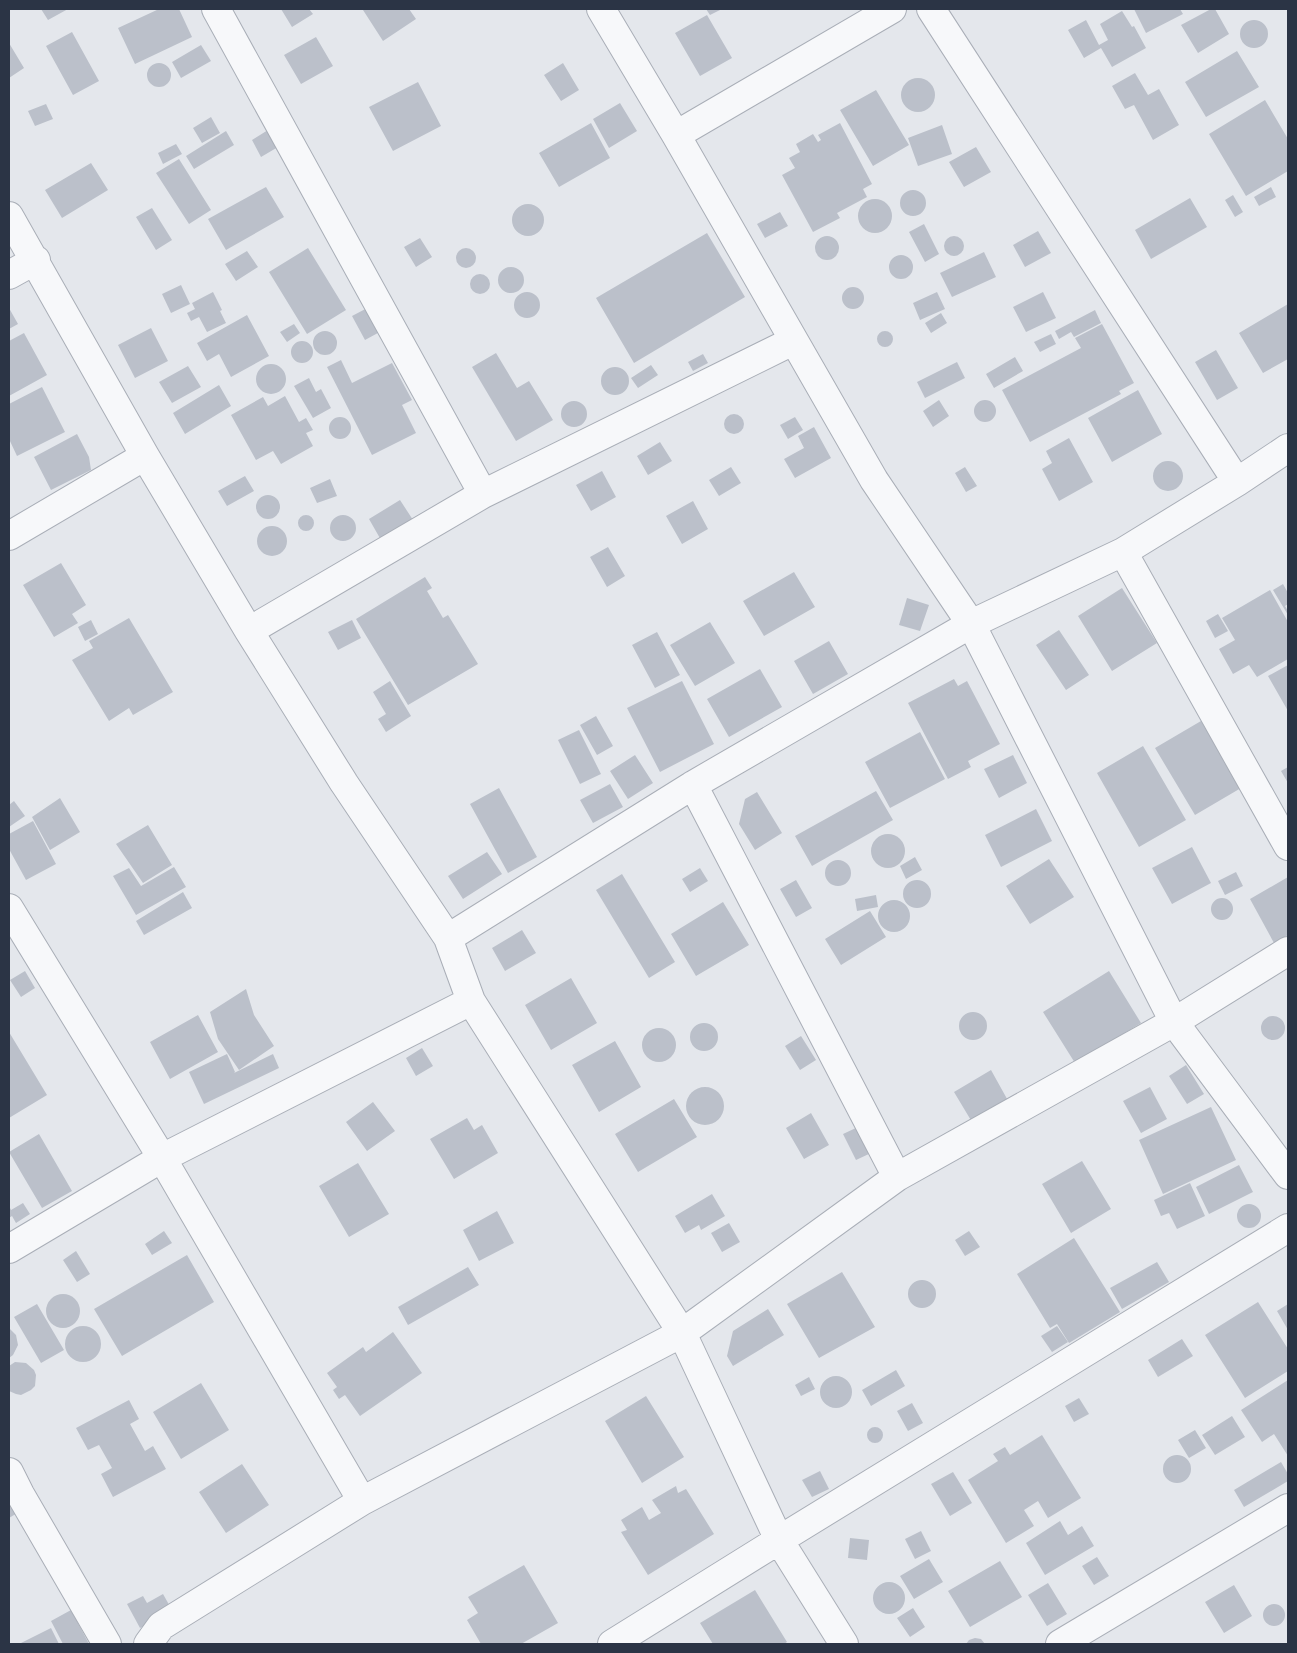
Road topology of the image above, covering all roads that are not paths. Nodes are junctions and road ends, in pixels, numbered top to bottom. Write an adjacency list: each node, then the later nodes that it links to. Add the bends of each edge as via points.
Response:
1 (216, 9): 13 (street)
2 (601, 9): 5 (street)
3 (892, 9): 5 (street)
4 (931, 9): 12 (street)
5 (676, 135): 9 (street)
6 (9, 216): 7 (street)
7 (36, 260): 8 (street); 11 (street)
8 (9, 274)
9 (793, 341): 13 (street); 16 (street, via 874,480)
10 (1288, 448): 12 (street)
11 (145, 456): 14 (street); 17 (street)
12 (1237, 482): 15 (street)
13 (483, 494): 17 (street)
14 (9, 536)
15 (1123, 552): 16 (street); 19 (street)
16 (970, 624): 18 (street); 24 (street)
17 (249, 631): 21 (street, via 344,783)
18 (693, 785): 21 (street); 27 (street)
19 (1288, 846)
20 (9, 908): 25 (street)
21 (448, 938): 23 (street)
22 (1288, 951): 24 (street)
23 (471, 1001): 25 (street); 30 (street)
24 (1174, 1022): 26 (street); 27 (street)
25 (162, 1158): 29 (street); 32 (street)
26 (1288, 1175)
27 (897, 1178): 30 (street)
28 (1288, 1228): 34 (street)
29 (9, 1249)
30 (682, 1333): 32 (street); 34 (street)
31 (9, 1472): 35 (street)
32 (362, 1501): 36 (street, via 161,1626)
33 (1288, 1508): 39 (street)
34 (779, 1540): 37 (street); 38 (street)
35 (107, 1644)
36 (148, 1644)
37 (612, 1644)
38 (844, 1644)
39 (1060, 1644)

